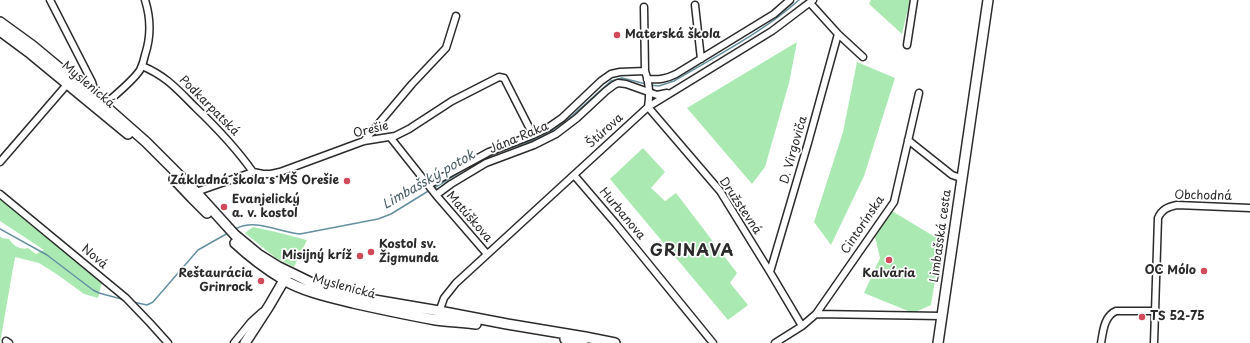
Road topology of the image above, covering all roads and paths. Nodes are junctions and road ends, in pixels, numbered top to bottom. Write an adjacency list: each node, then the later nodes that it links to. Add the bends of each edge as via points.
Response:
1 (50, 0): 24 (street, Myslenická, via 92,82)
2 (145, 0): 16 (street, via 150,28)
3 (790, 0): 15 (street, via 774,14)
4 (914, 0): 13 (street)
5 (988, 0): 34 (main road, Limbašská cesta)
6 (812, 1): 12 (street); 21 (street, Štúrova, via 772,31)
7 (695, 5): 15 (street)
8 (644, 7): 17 (street)
9 (456, 16): 30 (street, via 446,48)
10 (0, 22): 19 (main road, Myslenická, via 33,46)
11 (0, 31): 19 (main road, Myslenická)
12 (838, 34): 14 (street); 42 (street, D. Virgoviča)
13 (907, 45)
14 (863, 58)
15 (701, 59): 18 (street, via 667,78)
16 (142, 66): 25 (street); 32 (street, Podkarpatská, via 160,74 175,87 233,145)
17 (645, 71): 18 (street); 27 (street, via 611,74 562,118)
18 (648, 79): 20 (street)
19 (70, 81): 23 (main road, Myslenická); 24 (main road, Myslenická); 31 (street)
20 (648, 92): 21 (street, via 657,95); 26 (street); 38 (street, Jána Raka, via 618,83 556,134 534,146 486,163)
21 (670, 93): 26 (street, Štúrova)
22 (919, 93): 29 (street, Cintorínska)
23 (83, 96): 24 (main road); 40 (main road, Myslenická, via 159,163)
24 (94, 97): 25 (main road, Myslenická)
25 (104, 105): 36 (main road, Myslenická)
26 (648, 107): 33 (street, Štúrova); 42 (street, Družstevná, via 720,191)
27 (533, 135): 28 (street, Orešie, via 502,77 477,87 402,133); 35 (street, via 489,152)
28 (390, 137): 30 (street, Orešie); 35 (street, Matúškova)
29 (908, 140): 34 (street, via 952,175); 46 (street, Cintorínska, via 894,202)
30 (364, 141): 32 (street, Orešie, via 280,172)
31 (0, 162)
32 (253, 172): 36 (street, Orešie)
33 (574, 175): 41 (street, Štúrova); 55 (street, Hurbanova)
34 (961, 178): 48 (main road, Limbašská cesta)
35 (428, 186): 38 (street, Matúškova)
36 (196, 192): 40 (main road, Myslenická)
37 (0, 194): 50 (street, Nová, via 126,298)
38 (435, 194): 41 (street, Matúškova)
39 (1250, 208): 45 (street, Obchodná, via 1177,205 1168,207 1160,213)
40 (229, 233): 43 (main road, Myslenická)
41 (487, 254): 47 (street, Štúrova, via 450,290)
42 (770, 272): 49 (street, Družstevná)
43 (286, 276): 44 (main road); 47 (main road, Myslenická, via 308,291 322,296 383,310)
44 (269, 306): 51 (street, via 251,322); 52 (main road)
45 (1154, 311): 58 (street, via 1111,313 1107,318); 59 (street, Obchodná)
46 (816, 314): 48 (street); 49 (street, Cintorínska)
47 (438, 315): 53 (main road, Myslenická); 54 (main road, Myslenická)
48 (941, 316): 57 (main road, Limbašská cesta)
49 (802, 326): 56 (street, Cintorínska)
50 (168, 343)
51 (234, 343)
52 (245, 343)
53 (583, 343)
54 (615, 343)
55 (713, 343)
56 (775, 343)
57 (938, 343)
58 (1100, 343)
59 (1154, 343)

